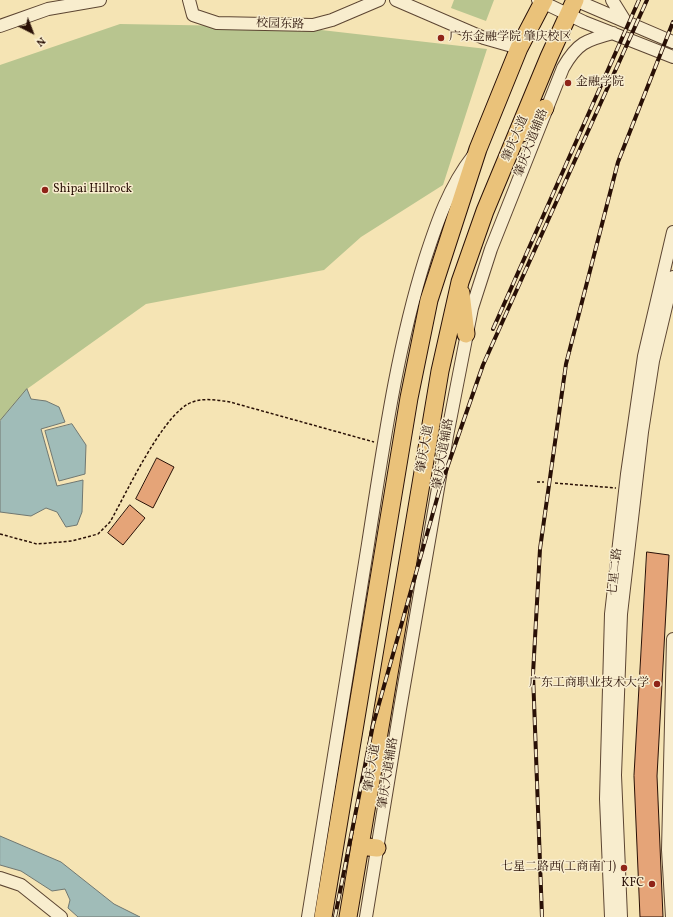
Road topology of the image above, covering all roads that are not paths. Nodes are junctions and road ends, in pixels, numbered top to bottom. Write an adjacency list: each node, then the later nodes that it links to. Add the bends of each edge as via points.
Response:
1 (100, 0): 9 (street, via 48,9)
2 (189, 0): 3 (street, 校园东路, via 193,15 217,23 313,26)
3 (379, 0)
4 (396, 0): 12 (street, via 484,38)
5 (542, 0): 7 (street); 12 (highway, 肇庆大道)
6 (612, 0): 8 (street)
7 (573, 4): 8 (street); 10 (street); 15 (highway, 肇庆大道)
8 (625, 21): 11 (street)
9 (0, 26)
10 (613, 33): 13 (street); 14 (street, 肇庆大道辅路, via 585,41 571,53)
11 (673, 42)
12 (520, 48): 16 (highway, 肇庆大道)
13 (673, 57)
14 (545, 108): 15 (highway); 20 (street, 肇庆大道辅路, via 491,249)
15 (515, 141): 19 (highway, 肇庆大道, via 485,211)
16 (478, 149): 26 (street, via 448,194 410,313 399,361); 27 (highway, 肇庆大道, via 442,256 418,346)
17 (673, 232): 30 (street, 七星二路, via 644,356 611,614 606,799)
18 (673, 277): 31 (street, 七星二路, via 653,361 643,424 621,614 615,775)
19 (460, 282): 20 (highway); 22 (highway, 肇庆大道, via 440,371)
20 (466, 334): 23 (street, 肇庆大道辅路)
21 (673, 642): 32 (street, via 668,850)
22 (360, 846): 23 (highway); 28 (highway, 肇庆大道)
23 (377, 848): 29 (street, 肇庆大道辅路)
24 (0, 878): 25 (street, via 21,885)
25 (61, 917)
26 (308, 917)
27 (323, 917)
28 (348, 917)
29 (366, 917)
30 (610, 917)
31 (621, 917)
32 (672, 917)

